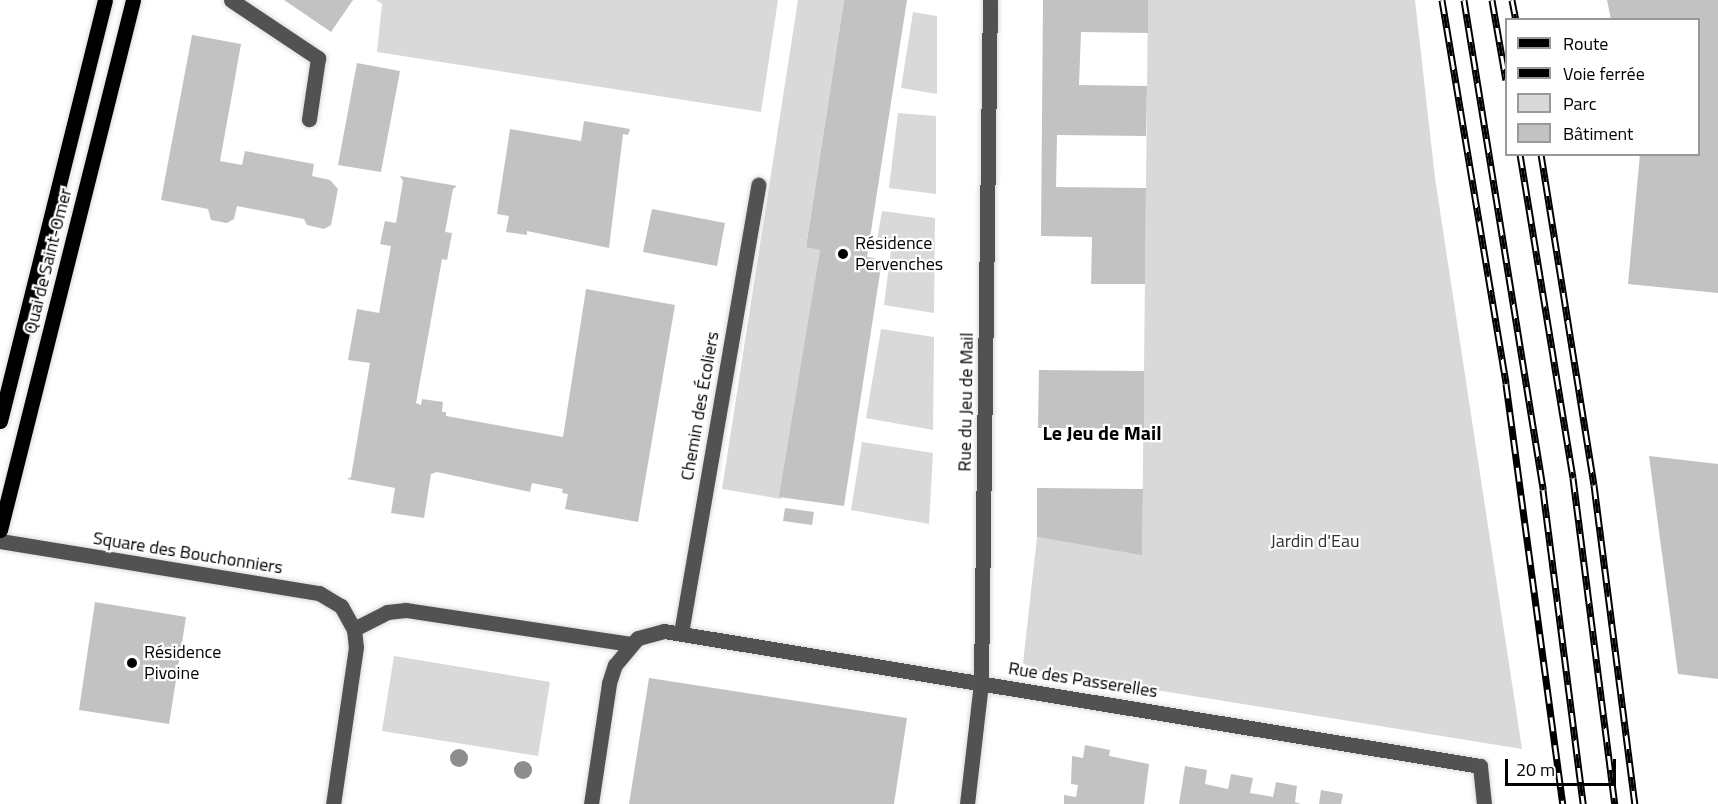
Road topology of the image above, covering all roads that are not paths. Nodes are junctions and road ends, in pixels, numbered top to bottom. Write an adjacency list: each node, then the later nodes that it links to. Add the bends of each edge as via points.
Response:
1 (105, 0): 7 (main road, Quai de Saint-Omer)
2 (133, 0): 8 (main road, Quai de Saint-Omer)
3 (231, 0): 5 (street, via 318,58)
4 (990, 0): 13 (street, Rue du Jeu de Mail)
5 (309, 119)
6 (758, 185): 11 (street, Chemin des Écoliers)
7 (0, 421)
8 (0, 530)
9 (0, 541): 10 (street, Square des Bouchonniers, via 319,594 341,606)
10 (354, 629): 12 (street, via 387,612 406,610); 14 (street, via 356,647)
11 (681, 633): 12 (street, via 654,632); 13 (street, Rue des Passerelles)
12 (631, 644): 15 (street, via 611,675)
13 (981, 683): 16 (street, Rue du Jeu de Mail); 17 (street, Rue des Passerelles, via 1480,766)
14 (333, 804)
15 (591, 804)
16 (967, 804)
17 (1484, 804)

